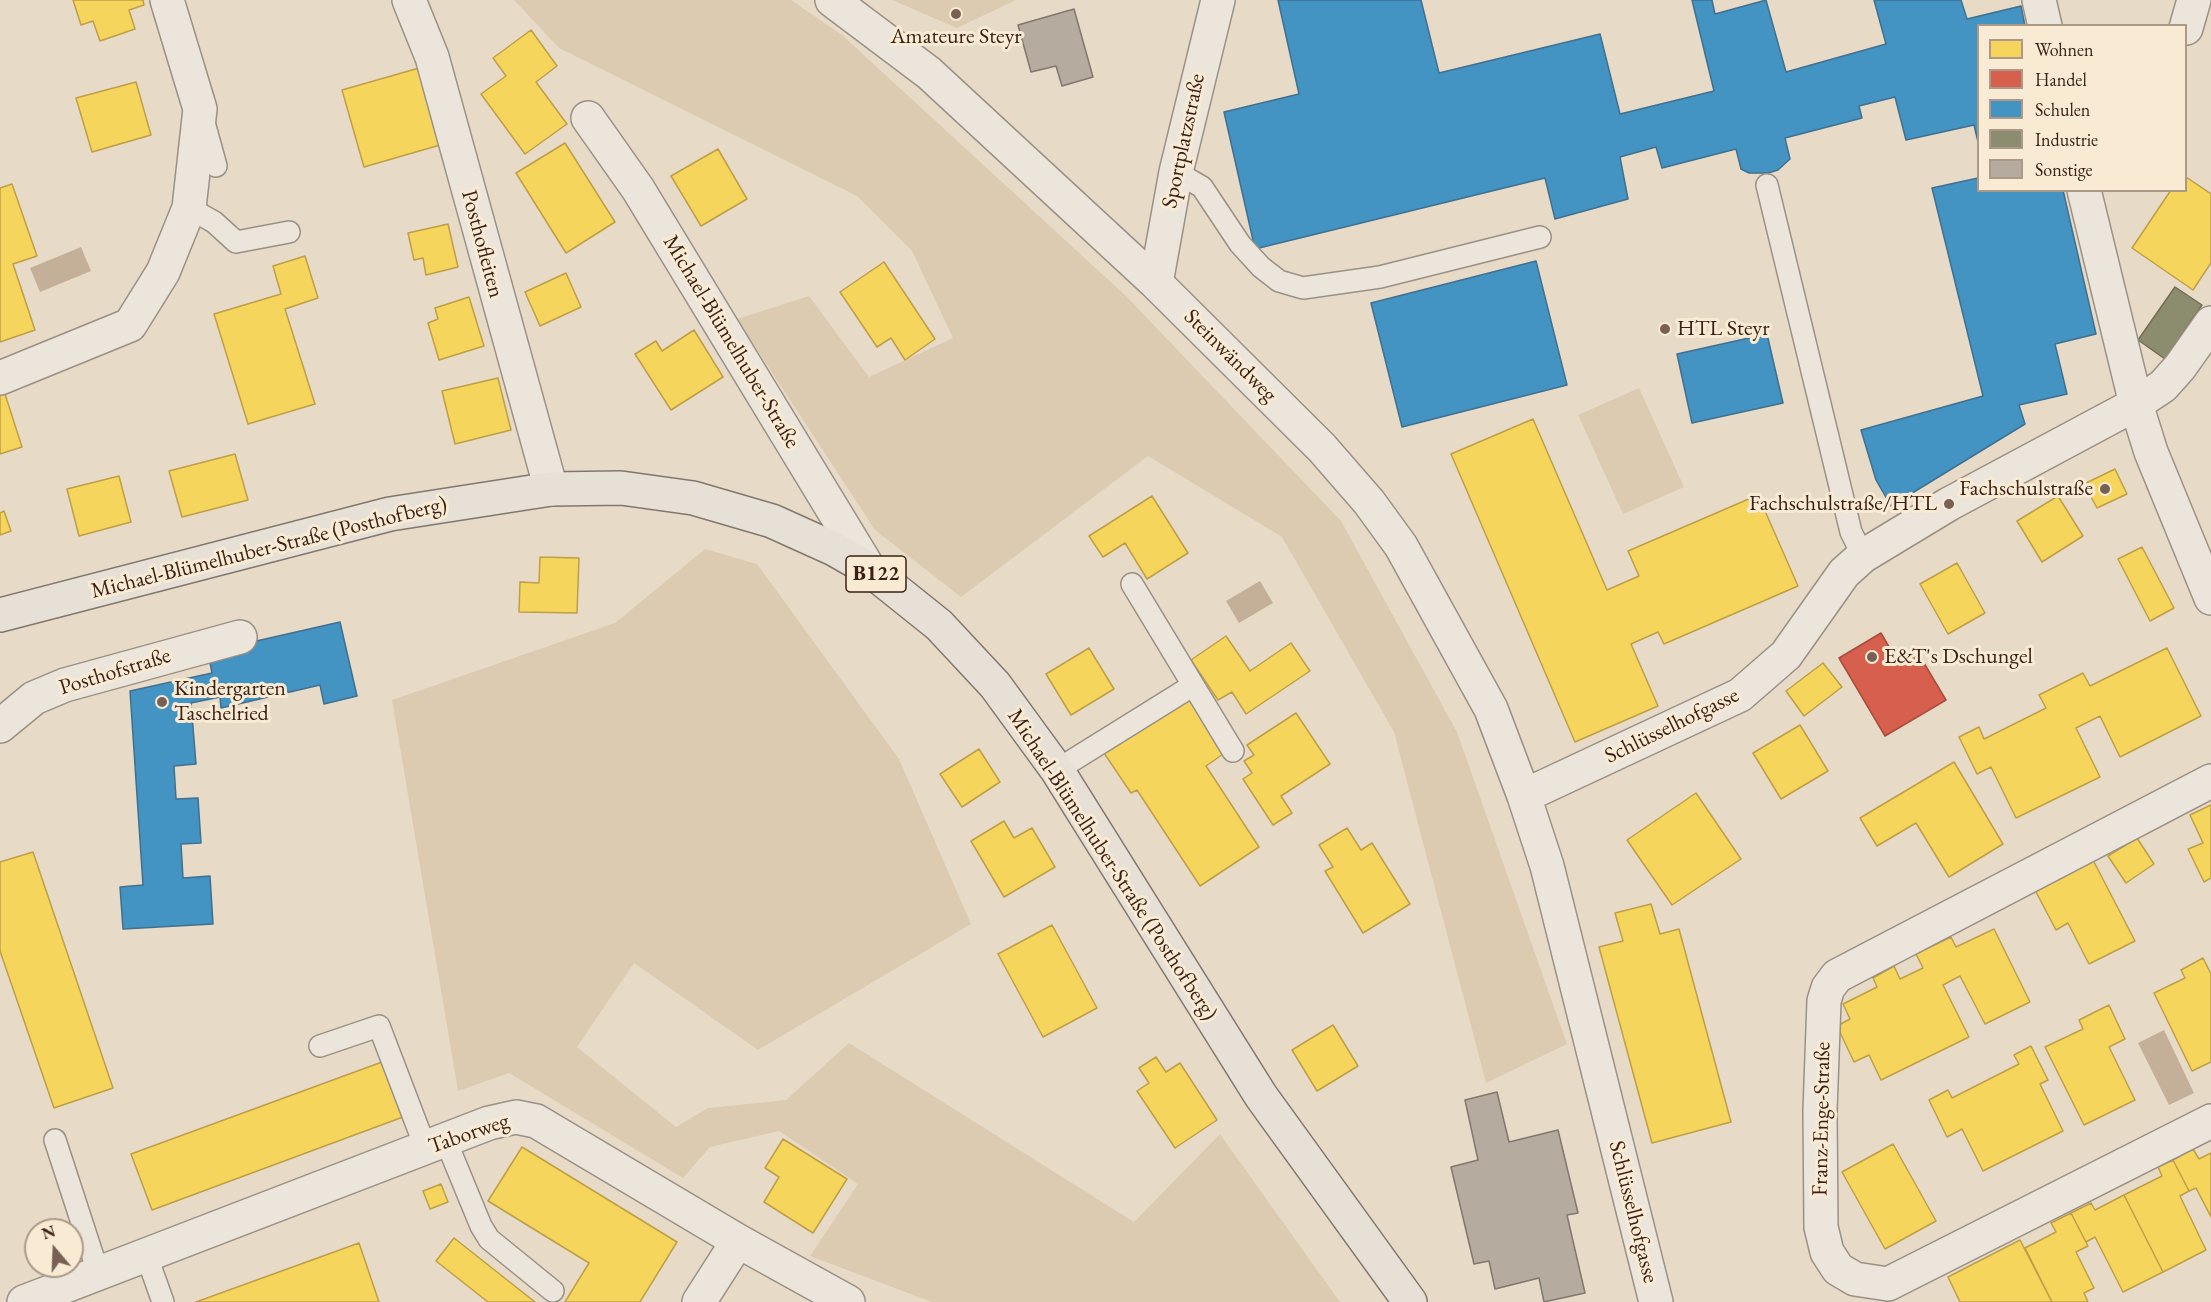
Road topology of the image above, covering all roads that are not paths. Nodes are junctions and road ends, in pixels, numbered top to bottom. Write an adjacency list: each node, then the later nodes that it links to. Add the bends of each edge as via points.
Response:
1 (166, 0): 9 (street)
2 (409, 0): 22 (street, Posthofleiten, via 432,57)
3 (832, 0): 18 (street, Steinwändweg, via 928,73)
4 (1218, 0): 12 (street, Sportplatzstraße)
5 (2039, 0): 7 (street)
6 (2194, 0): 8 (street)
7 (2045, 24)
8 (2187, 24)
9 (200, 109): 11 (lane); 15 (street)
10 (588, 118): 24 (street, Michael-Blümelhuber-Straße, via 638,189)
11 (216, 166)
12 (1176, 172): 17 (lane, via 1202,187 1240,244 1261,267 1279,280 1303,288 1380,277); 18 (street, Sportplatzstraße)
13 (1767, 185): 23 (lane, via 1851,532)
14 (2084, 192): 21 (street)
15 (189, 208): 16 (lane, via 214,222 236,242); 20 (street, via 163,272 130,325)
16 (289, 232)
17 (1540, 237)
18 (1156, 283): 34 (street, Steinwändweg, via 1322,448 1401,546 1491,709)
19 (2211, 323): 21 (street, Schlüsselhofgasse, via 2163,387)
20 (0, 378)
21 (2136, 404): 23 (street, Schlüsselhofgasse, via 1949,504); 26 (street, via 2151,452)
22 (551, 489): 24 (main road, Michael-Blümelhuber-Straße (Posthofberg) / B122, via 621,488 693,498 772,521); 27 (main road, Michael-Blümelhuber-Straße (Posthofberg) / B122, via 390,514)
23 (1863, 556): 34 (street, Schlüsselhofgasse, via 1838,580 1786,655 1740,695)
24 (869, 569): 32 (main road, Michael-Blümelhuber-Straße (Posthofberg) / B122, via 939,625 995,685)
25 (1132, 584): 29 (lane)
26 (2211, 598)
27 (0, 615)
28 (240, 637): 30 (street, Posthofstraße, via 65,686 34,698)
29 (1192, 686): 31 (lane); 32 (lane)
30 (0, 726)
31 (1233, 751)
32 (1057, 770): 47 (main road, Michael-Blümelhuber-Straße (Posthofberg) / B122, via 1262,1096)
33 (2211, 781): 36 (street, Franz-Enge-Straße, via 1837,975 1828,988 1824,1012 1821,1227 1827,1252 1838,1269 1855,1279 1888,1284)
34 (1524, 796): 48 (street, Schlüsselhofgasse, via 1547,866)
35 (320, 1046): 38 (lane, via 379,1026)
36 (2211, 1121)
37 (56, 1140): 41 (lane)
38 (436, 1145): 39 (street, Taborweg, via 489,1123 516,1117 536,1121); 40 (street, Taborweg); 42 (lane, via 489,1239)
39 (738, 1241): 45 (street); 46 (street, Taborweg)
40 (147, 1257): 41 (street, Taborweg); 44 (lane)
41 (99, 1275): 43 (street, Taborweg)
42 (553, 1291)
43 (24, 1302)
44 (163, 1302)
45 (699, 1302)
46 (848, 1302)
47 (1410, 1302)
48 (1656, 1302)

